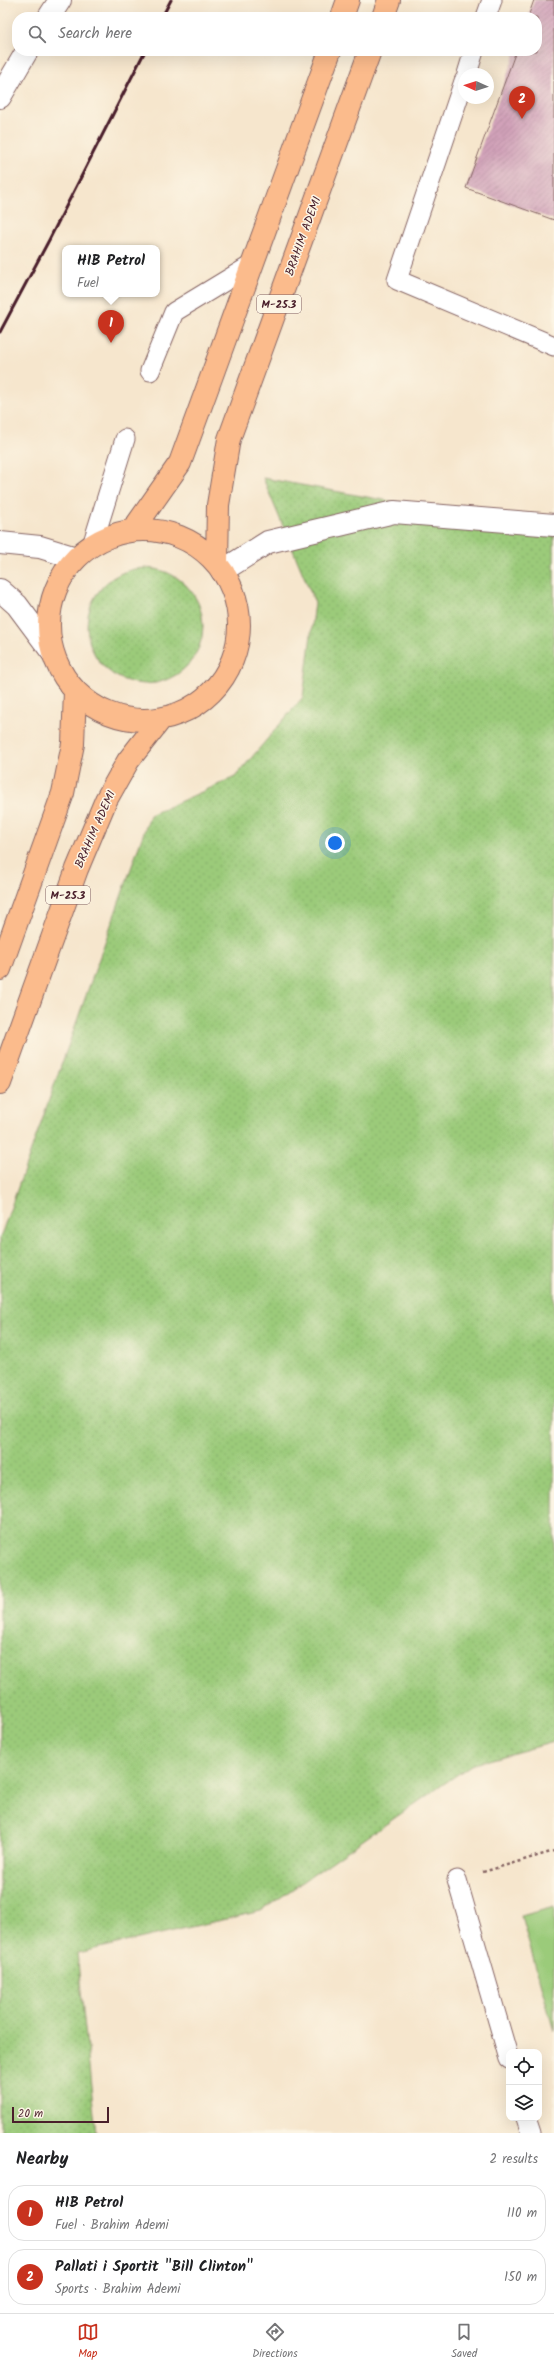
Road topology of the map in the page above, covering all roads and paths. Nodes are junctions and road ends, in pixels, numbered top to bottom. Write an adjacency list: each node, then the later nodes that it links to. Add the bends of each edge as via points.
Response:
1 (60, 0): 5 (street)
2 (348, 0): 6 (main road)
3 (389, 0): 7 (main road)
4 (492, 0): 8 (lane)
5 (52, 12)
6 (344, 12)
7 (385, 12)
8 (488, 12)
9 (24, 56): 14 (street)
10 (328, 56): 16 (main road, M-25.3)
11 (368, 56): 25 (main road, BRAHIM ADEMI / M-25.3, via 229,439 218,505)
12 (472, 56): 13 (lane)
13 (468, 68)
14 (0, 98)
15 (458, 100): 17 (lane, via 397,280)
16 (254, 264): 18 (lane, via 174,312); 21 (main road, M-25.3, via 180,463)
17 (554, 346)
18 (150, 371)
19 (125, 439): 22 (lane)
20 (554, 525): 25 (street, via 394,512 268,542)
21 (133, 530): 22 (main road, BRAHIM ADEMI / M-25.3); 25 (main road, BRAHIM ADEMI / M-25.3, via 158,530 180,536 200,547)
22 (94, 539): 24 (main road, BRAHIM ADEMI / M-25.3)
23 (0, 543): 24 (street, via 40,547)
24 (76, 558): 27 (main road, BRAHIM ADEMI / M-25.3, via 58,584 50,606)
25 (220, 567): 29 (main road, BRAHIM ADEMI / M-25.3, via 230,584 238,608 239,633 234,658 222,681 205,699 184,712)
26 (0, 590): 27 (street, via 17,605)
27 (52, 652): 28 (main road, BRAHIM ADEMI / M-25.3, via 62,673)
28 (75, 691): 29 (main road, BRAHIM ADEMI / M-25.3, via 93,706 113,716 135,720); 30 (main road, M-25.3, via 73,744 63,793)
29 (160, 720): 31 (main road, BRAHIM ADEMI / M-25.3, via 128,761 106,800 77,868)
30 (0, 969)
31 (0, 1083)
32 (554, 1851): 33 (path)
33 (458, 1880): 34 (lane)
34 (506, 2049)
35 (527, 2121): 36 (lane)
36 (531, 2133)

